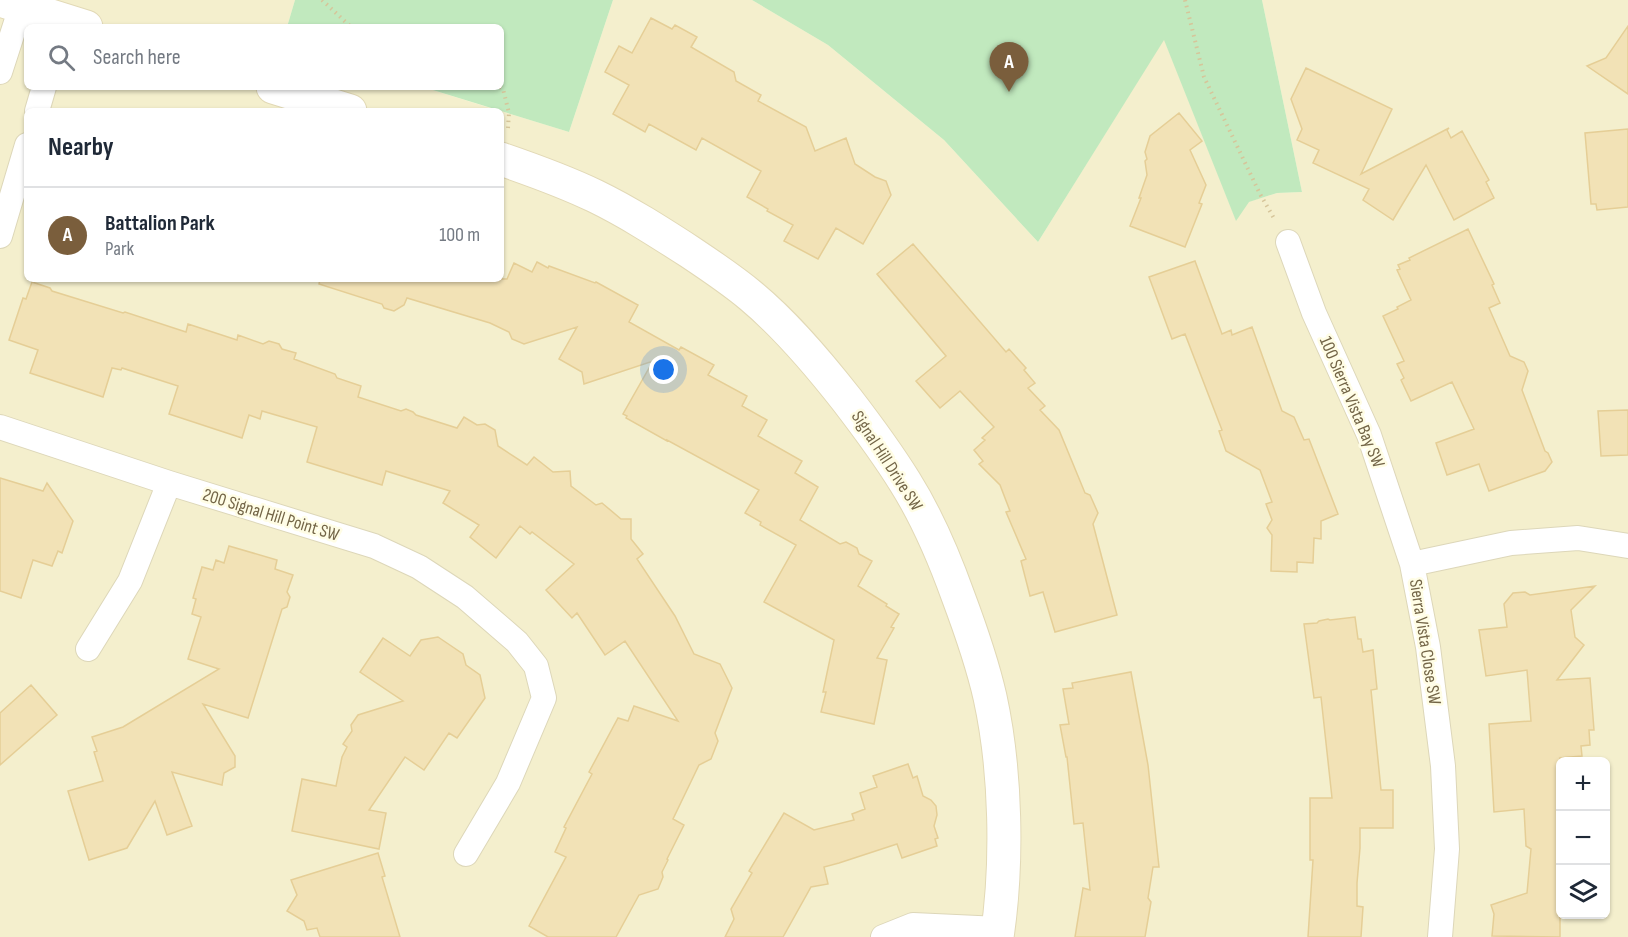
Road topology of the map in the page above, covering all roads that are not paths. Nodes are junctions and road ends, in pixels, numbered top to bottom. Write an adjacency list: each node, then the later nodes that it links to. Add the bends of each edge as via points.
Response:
1 (10, 4): 2 (street); 3 (street)
2 (68, 24)
3 (0, 72)
4 (43, 90): 6 (street)
5 (283, 90): 7 (street)
6 (38, 108)
7 (340, 108)
8 (24, 155): 10 (street)
9 (504, 160): 18 (street, Signal Hill Drive SW, via 595,196 654,229 751,296 830,378 906,484 942,553 990,695 1002,783 1003,867)
10 (0, 236)
11 (1288, 242): 15 (street, 100 Sierra Vista Bay SW, via 1314,313 1369,435)
12 (0, 427): 13 (street, 200 Signal Hill Point SW)
13 (169, 483): 16 (street, via 130,581); 17 (street, 200 Signal Hill Point SW, via 374,546 419,567 465,597 517,642 536,666 544,698 507,783)
14 (1628, 546): 15 (street, Sierra Vista Close SW, via 1578,538 1511,543)
15 (1412, 564): 20 (street, Sierra Vista Close SW, via 1428,647 1443,766 1447,849)
16 (87, 649)
17 (466, 854)
18 (998, 933): 19 (street, via 913,925)
19 (883, 937)
20 (1440, 937)

